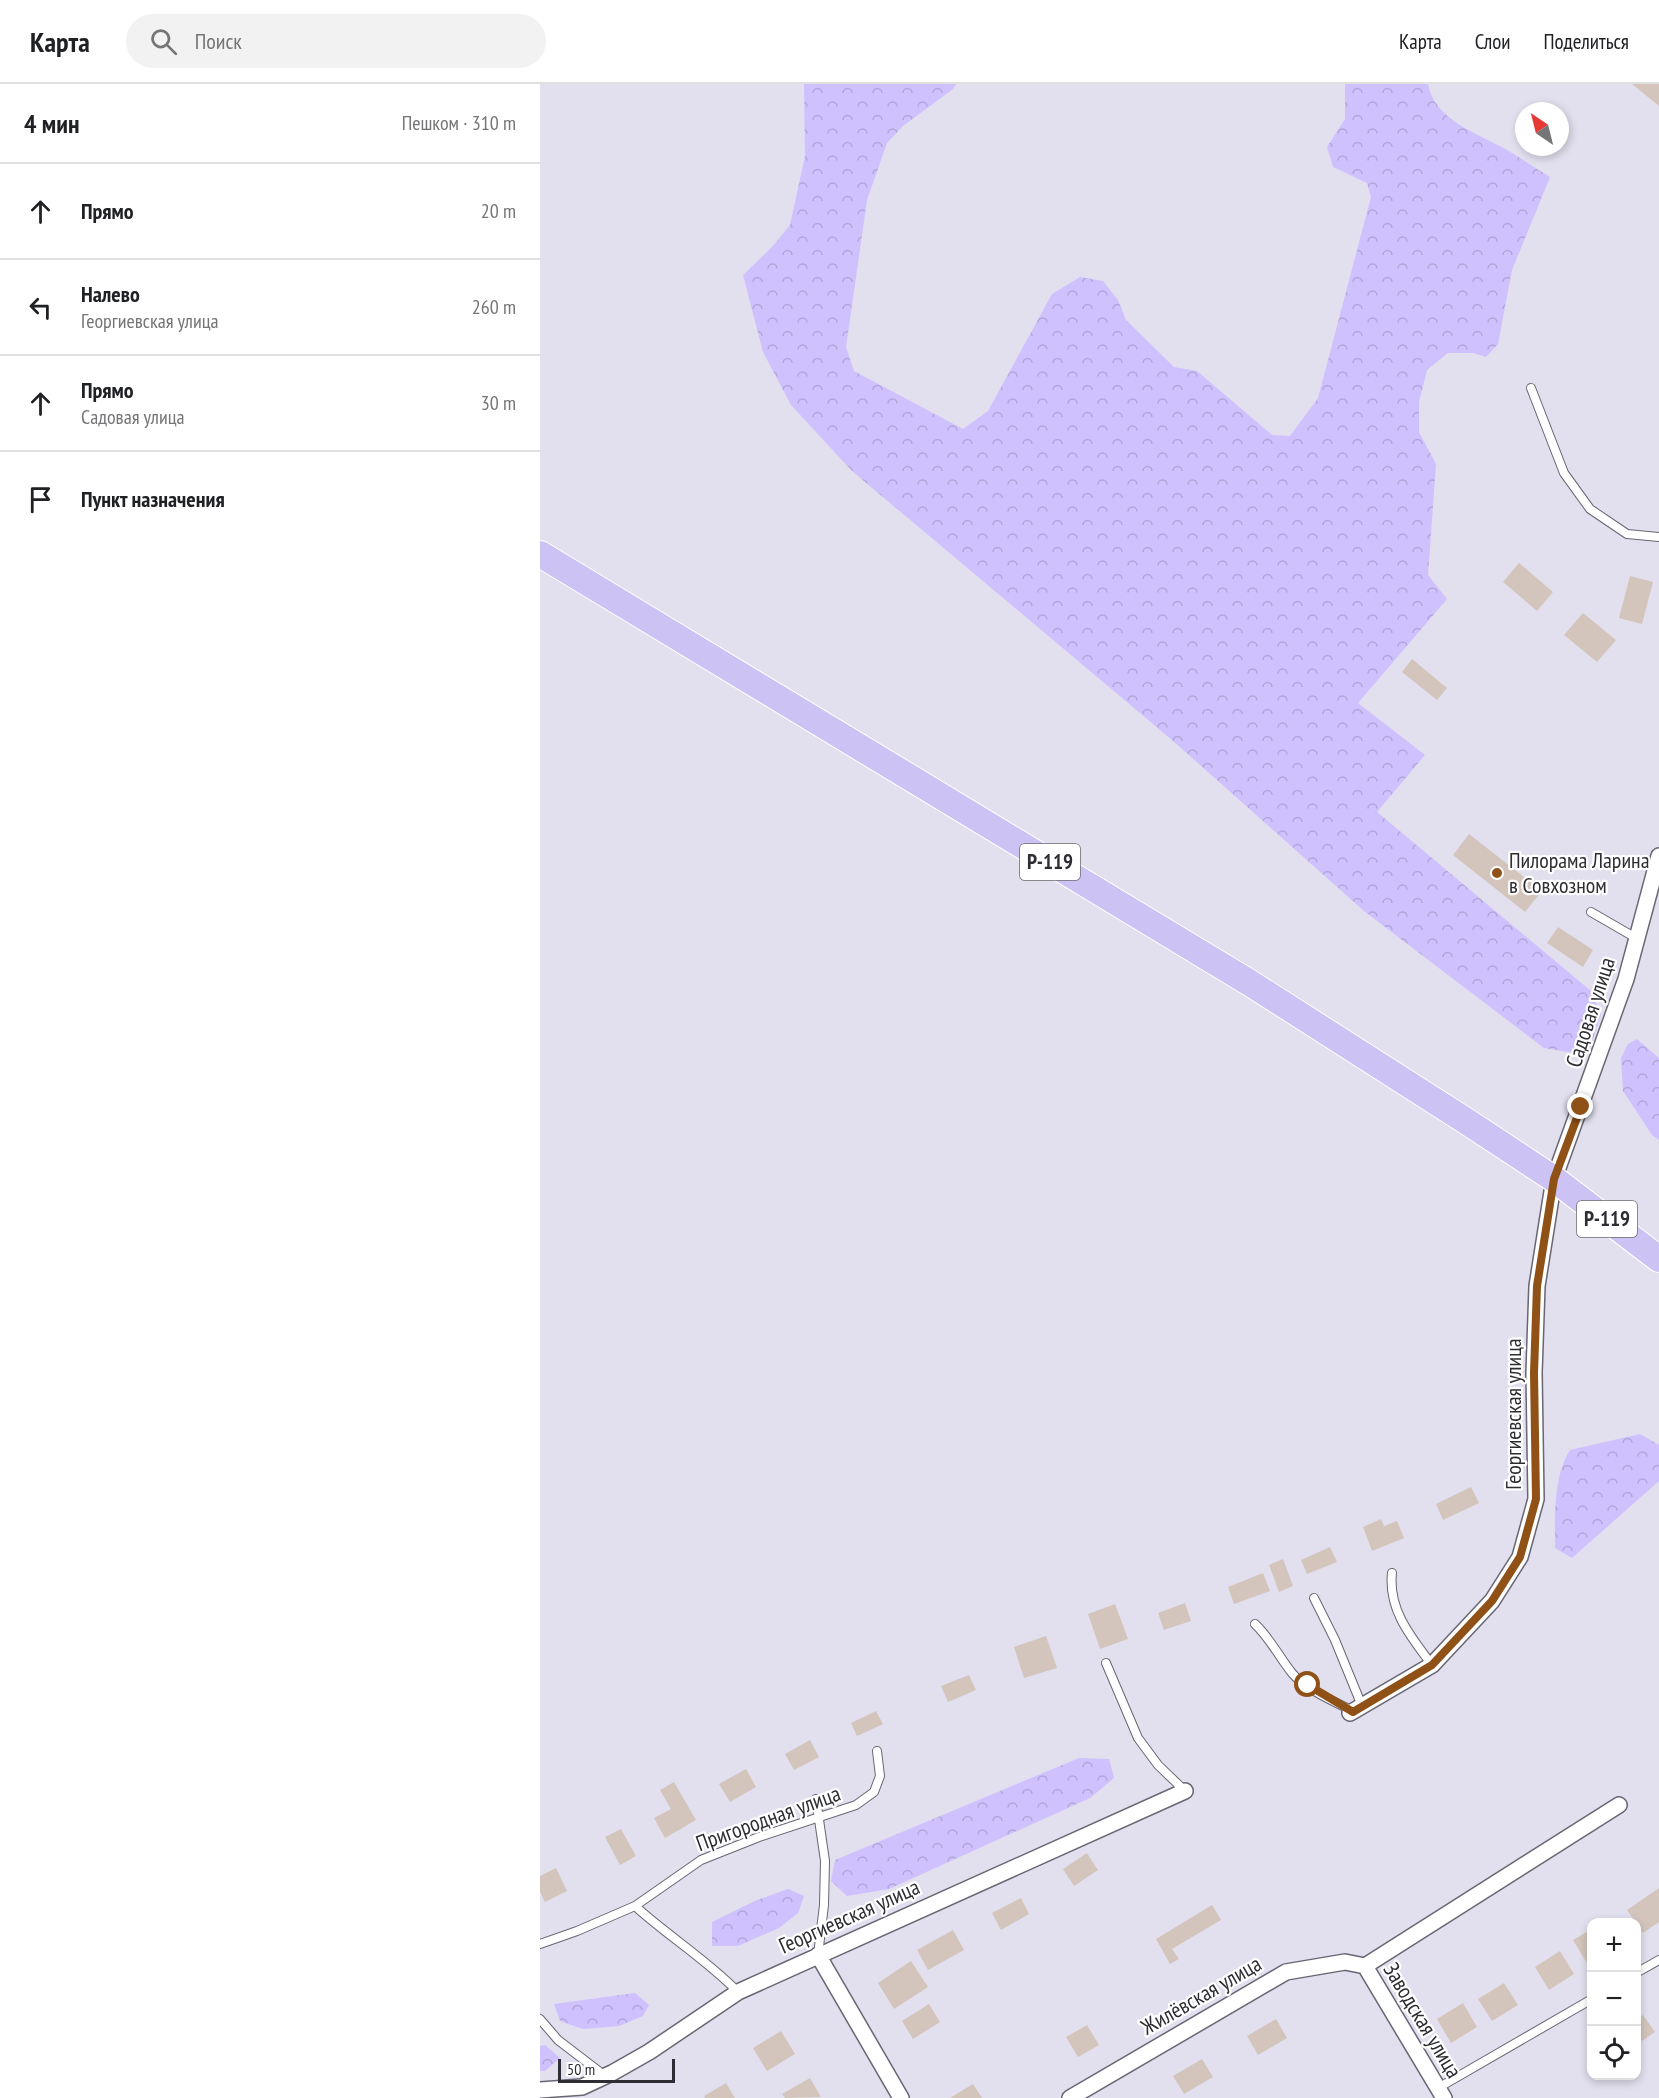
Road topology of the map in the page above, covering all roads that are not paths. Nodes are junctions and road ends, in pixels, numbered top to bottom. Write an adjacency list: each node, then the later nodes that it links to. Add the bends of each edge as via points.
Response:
1 (1531, 388): 2 (lane, via 1564,472 1590,509 1627,534)
2 (1659, 537)
3 (540, 554): 7 (highway, Р-119, via 1250,983)
4 (1659, 855): 6 (street, Садовая улица)
5 (1591, 912): 6 (lane)
6 (1636, 938): 7 (street, Садовая улица, via 1626,979)
7 (1554, 1179): 8 (highway, Р-119); 13 (street, Георгиевская улица, via 1537,1286 1536,1499 1520,1557 1492,1601)
8 (1659, 1259)
9 (1392, 1573): 13 (lane, via 1391,1595 1396,1610)
10 (1314, 1598): 14 (lane, via 1335,1640)
11 (1255, 1624): 14 (lane, via 1294,1675 1328,1698)
12 (1106, 1663): 16 (lane, via 1138,1738)
13 (1432, 1665): 14 (street, Георгиевская улица)
14 (1355, 1710)
15 (877, 1750): 19 (lane, Пригородная улица, via 880,1776 874,1791 856,1805)
16 (1185, 1791): 22 (street, Георгиевская улица)
17 (816, 1799): 19 (lane)
18 (1619, 1805): 24 (street)
19 (819, 1818): 20 (lane, Пригородная улица, via 700,1860); 22 (lane, via 825,1861)
20 (635, 1906): 21 (lane, Пригородная улица); 26 (lane, via 720,1973)
21 (540, 1944)
22 (818, 1955): 26 (street, Георгиевская улица); 32 (street)
23 (1659, 1960): 25 (lane)
24 (1365, 1966): 31 (street, Заводская улица); 33 (street, Жилёвская улица, via 1345,1962 1286,1972)
25 (1638, 1972)
26 (738, 1992): 29 (street, Георгиевская улица, via 649,2052)
27 (1587, 2002): 31 (lane)
28 (540, 2019): 29 (lane, via 558,2040)
29 (605, 2076): 30 (street, Георгиевская улица, via 582,2086)
30 (540, 2090)
31 (1441, 2093)
32 (901, 2098)
33 (1070, 2098)

